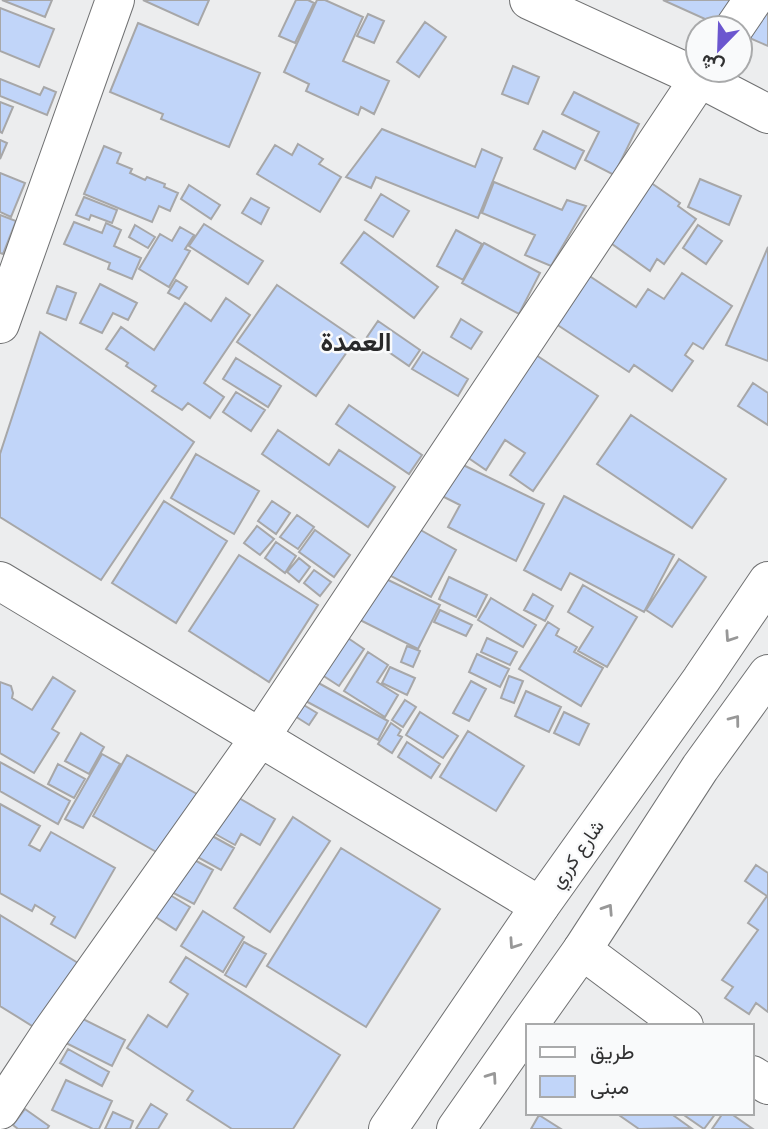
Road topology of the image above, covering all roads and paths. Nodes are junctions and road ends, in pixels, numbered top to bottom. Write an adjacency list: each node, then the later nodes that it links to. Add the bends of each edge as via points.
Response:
1 (115, 0): 7 (street)
2 (529, 0): 3 (street)
3 (684, 66)
4 (695, 84): 11 (street)
5 (718, 84): 6 (street)
6 (768, 114)
7 (0, 324)
8 (0, 581): 11 (street)
9 (763, 600): 12 (street, شارع كرري, one-way to 12)
10 (768, 674): 13 (street, one-way to 10, via 700,768)
11 (261, 736): 12 (street); 17 (street)
12 (540, 906): 18 (street, شارع كرري, one-way to 18)
13 (582, 950): 14 (street); 15 (street)
14 (529, 1024)
15 (681, 1024)
16 (526, 1029): 19 (street, one-way to 16)
17 (0, 1111)
18 (388, 1129)
19 (456, 1129)

